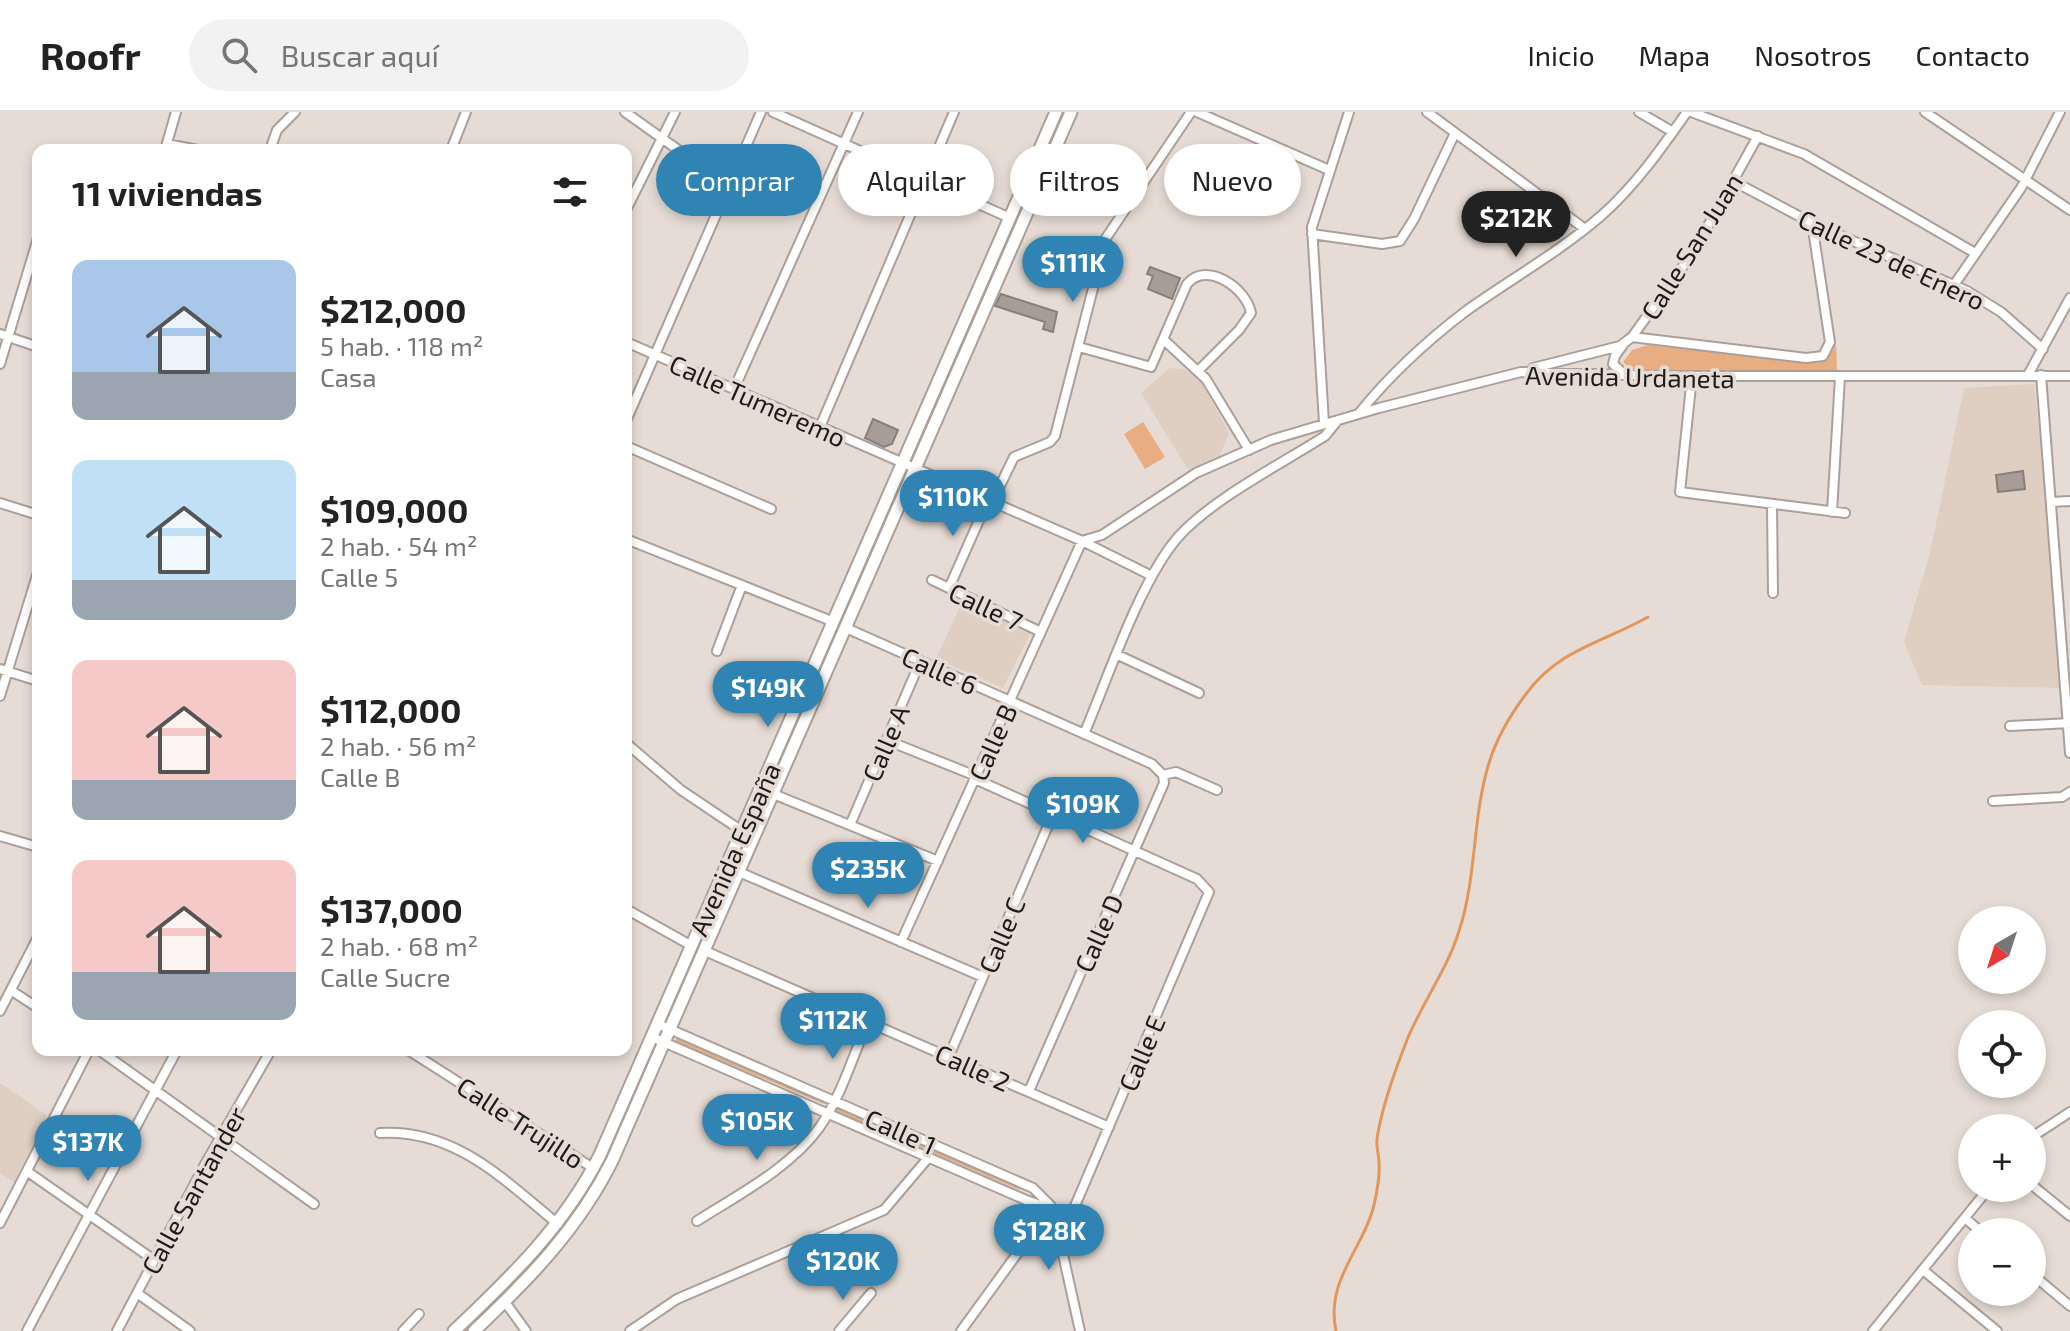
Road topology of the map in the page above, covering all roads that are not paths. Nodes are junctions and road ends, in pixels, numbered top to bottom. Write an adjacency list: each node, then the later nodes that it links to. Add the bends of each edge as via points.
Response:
1 (176, 112): 24 (street)
2 (295, 112): 25 (street, via 277,130)
3 (466, 112): 26 (street)
4 (625, 112): 23 (street)
5 (675, 112): 23 (street)
6 (761, 112): 28 (street)
7 (773, 112): 29 (street)
8 (858, 112): 30 (street)
9 (954, 112): 31 (street)
10 (1056, 112): 41 (main road, Avenida España)
11 (1071, 112): 76 (main road, Avenida España)
12 (1191, 112): 55 (street, via 1110,231)
13 (1197, 112): 33 (street)
14 (1349, 112): 33 (street)
15 (1427, 112): 21 (street)
16 (1639, 112): 20 (street)
17 (1689, 112): 20 (street); 22 (street)
18 (1925, 112): 34 (street)
19 (2060, 112): 34 (street)
20 (1673, 132): 43 (street, via 1631,186)
21 (1455, 133): 43 (street); 44 (street, via 1400,241 1382,244)
22 (1758, 136): 35 (street, Calle San Juan); 45 (street, via 1825,165)
23 (662, 138): 27 (street); 36 (street)
24 (167, 144)
25 (272, 144)
26 (453, 144)
27 (670, 144)
28 (747, 144)
29 (841, 144)
30 (843, 144)
31 (940, 144)
32 (838, 156): 67 (street)
33 (1329, 170): 44 (street)
34 (2026, 180): 37 (street); 45 (street)
35 (1733, 181): 42 (street, Calle 23 de Enero); 50 (street, Calle San Juan, via 1694,251)
36 (632, 198)
37 (2070, 210)
38 (994, 211): 41 (street)
39 (716, 216): 57 (street)
40 (909, 216): 72 (street)
41 (1010, 218): 75 (main road, Avenida España)
42 (1812, 223): 47 (street, Calle 23 de Enero); 50 (street, via 1830,342 1823,356)
43 (1585, 229): 69 (street, via 1460,317)
44 (1312, 234): 71 (street)
45 (1975, 253): 47 (street)
46 (32, 255): 49 (street)
47 (1954, 285): 56 (street, Calle 23 de Enero, via 2001,312)
48 (2070, 298): 56 (street)
49 (4, 336): 53 (street); 58 (street)
50 (1632, 337): 52 (street, Calle San Juan)
51 (1164, 340): 55 (street, via 1151,367); 59 (street); 59 (street, via 1192,279 1212,276 1237,289 1250,315)
52 (1624, 344): 60 (street, Calle San Juan); 61 (street, via 1613,364)
53 (32, 345)
54 (632, 345): 57 (street, Calle Tumeremo)
55 (1079, 347): 77 (street, via 1054,439 1014,457)
56 (2043, 349): 62 (street)
57 (657, 355): 67 (street, Calle Tumeremo); 68 (street)
58 (0, 364)
59 (1199, 370): 74 (street)
60 (1521, 372): 61 (street, Avenida Urdaneta); 69 (street, Avenida Urdaneta)
61 (1625, 375): 64 (street, Avenida Urdaneta)
62 (2028, 375): 63 (street, Avenida Urdaneta); 66 (street, Avenida Urdaneta)
63 (2041, 375): 65 (street, Avenida Urdaneta); 79 (street)
64 (1692, 376): 66 (street, Avenida Urdaneta); 81 (street, via 1680,492)
65 (2070, 376)
66 (1840, 377): 83 (street)
67 (734, 389): 72 (street, Calle Tumeremo)
68 (632, 408)
69 (1358, 414): 70 (street, Avenida Urdaneta)
70 (1339, 419): 71 (street, Avenida Urdaneta); 89 (street, via 1325,436 1198,519 1179,536)
71 (1324, 423): 74 (street, Avenida Urdaneta)
72 (820, 427): 75 (street, Calle Tumeremo)
73 (632, 449): 82 (street)
74 (1249, 450): 87 (street, Avenida Urdaneta, via 1196,473 1102,535)
75 (903, 463): 76 (street, Calle Tumeremo); 96 (main road, Avenida España)
76 (915, 469): 77 (street, Calle Tumeremo); 97 (main road, Avenida España)
77 (990, 501): 87 (street, Calle Tumeremo); 93 (street)
78 (2070, 501): 79 (street)
79 (2051, 502): 90 (street)
80 (0, 503): 84 (street)
81 (1772, 505): 83 (street); 95 (street)
82 (771, 509)
83 (1832, 512): 85 (street)
84 (32, 513)
85 (1845, 513)
86 (632, 541): 92 (street)
87 (1082, 541): 89 (street, Calle Tumeremo); 98 (street, Calle B)
88 (2070, 575): 90 (street)
89 (1152, 576): 101 (street)
90 (2057, 576): 99 (street)
91 (932, 580): 93 (street, Calle 7)
92 (742, 585): 96 (street); 100 (street)
93 (949, 588): 98 (street, Calle 7)
94 (32, 589): 103 (street)
95 (1773, 593)
96 (834, 622): 116 (main road, Avenida España)
97 (846, 628): 102 (street, Calle 6); 119 (main road, Avenida España)
98 (1041, 632): 107 (street, Calle B)
99 (2066, 650): 108 (street)
100 (717, 651)
101 (1118, 655): 105 (street); 110 (street)
102 (920, 662): 107 (street, Calle 6); 111 (street, Calle A)
103 (4, 670): 104 (street); 106 (street)
104 (32, 679)
105 (1199, 693)
106 (0, 696)
107 (1010, 701): 110 (street, Calle 6); 115 (street, Calle B)
108 (2069, 723): 109 (street); 113 (street)
109 (2010, 726)
110 (1084, 734): 114 (street, Calle 6, via 1152,764)
111 (886, 740): 115 (street); 122 (street, Calle A)
112 (632, 748): 123 (street, via 667,780)
113 (2070, 753)
114 (1163, 775): 117 (street, via 1176,772); 126 (street, Calle D)
115 (976, 777): 121 (street); 127 (street, Calle B)
116 (761, 789): 119 (street); 123 (main road, Avenida España)
117 (1217, 790)
118 (2070, 793): 120 (street)
119 (773, 794): 122 (street); 128 (main road, Avenida España)
120 (1993, 801)
121 (1053, 814): 126 (street); 134 (street, Calle C)
122 (850, 825): 127 (street)
123 (742, 831): 131 (main road, Avenida España)
124 (0, 836): 125 (street)
125 (32, 845)
126 (1134, 851): 150 (street, Calle D); 154 (street, Calle E, via 1197,879 1208,889 1208,899)
127 (938, 861): 130 (street, Calle B)
128 (739, 872): 130 (street); 133 (main road, Avenida España)
129 (632, 912): 131 (street)
130 (901, 942): 134 (street)
131 (692, 946): 139 (main road, Avenida España)
132 (32, 949): 135 (street)
133 (705, 951): 138 (street, Calle 2); 140 (main road, Avenida España)
134 (983, 977): 148 (street, Calle C)
135 (12, 991): 136 (street); 137 (street)
136 (32, 1004)
137 (0, 1011)
138 (868, 1021): 148 (street, Calle 2); 151 (street)
139 (658, 1024): 140 (street, Calle 1); 141 (main road, Avenida España)
140 (670, 1030): 142 (main road, Avenida España); 151 (street, Calle 1)
141 (652, 1037): 142 (street, Calle 1); 159 (main road, Avenida España)
142 (665, 1042): 153 (street, Calle 1); 178 (main road, Avenida España, via 596,1192 557,1248)
143 (86, 1056): 160 (street)
144 (107, 1056): 149 (street)
145 (174, 1056): 149 (street)
146 (267, 1056): 157 (street, Calle Santander)
147 (417, 1056): 159 (street, Calle Trujillo)
148 (949, 1056): 150 (street, Calle 2)
149 (155, 1090): 157 (street); 165 (street)
150 (1029, 1091): 154 (street, Calle 2)
151 (833, 1101): 153 (street); 164 (street, Calle 1, via 1033,1188)
152 (2070, 1112): 155 (street)
153 (828, 1113): 158 (street, Calle 1); 169 (street, via 790,1156)
154 (1109, 1127): 166 (street, Calle E)
155 (2046, 1128)
156 (380, 1133): 171 (street, via 411,1133 445,1142 486,1166)
157 (220, 1137): 163 (street); 173 (street, Calle Santander)
158 (929, 1157): 164 (street, Calle 1); 189 (street, via 884,1210 677,1299)
159 (593, 1168): 171 (main road, Avenida España)
160 (28, 1172): 165 (street); 170 (street)
161 (2046, 1196): 167 (street)
162 (1978, 1202): 168 (street)
163 (314, 1204)
164 (1051, 1207): 166 (street, Calle 1); 191 (street)
165 (89, 1214): 173 (street); 182 (street)
166 (1070, 1215): 192 (street, Calle E, via 1060,1248)
167 (2070, 1216)
168 (1965, 1218)
169 (697, 1221)
170 (0, 1223)
171 (558, 1224): 186 (main road, Avenida España, via 521,1268)
172 (1958, 1227): 174 (street)
173 (154, 1260): 176 (street, Calle Santander)
174 (1923, 1270): 181 (street); 195 (street)
175 (2046, 1286): 179 (street)
176 (137, 1293): 183 (street, Calle Santander); 184 (street)
177 (871, 1293): 190 (street)
178 (505, 1302): 187 (main road, Avenida España); 188 (street)
179 (2070, 1306)
180 (419, 1314): 185 (street)
181 (1880, 1323): 193 (street); 194 (street)
182 (27, 1331)
183 (117, 1331)
184 (190, 1331)
185 (403, 1331)
186 (454, 1331)
187 (474, 1331)
188 (526, 1331)
189 (630, 1331)
190 (839, 1331)
191 (961, 1331)
192 (1080, 1331)
193 (1873, 1331)
194 (1890, 1331)
195 (1997, 1331)

